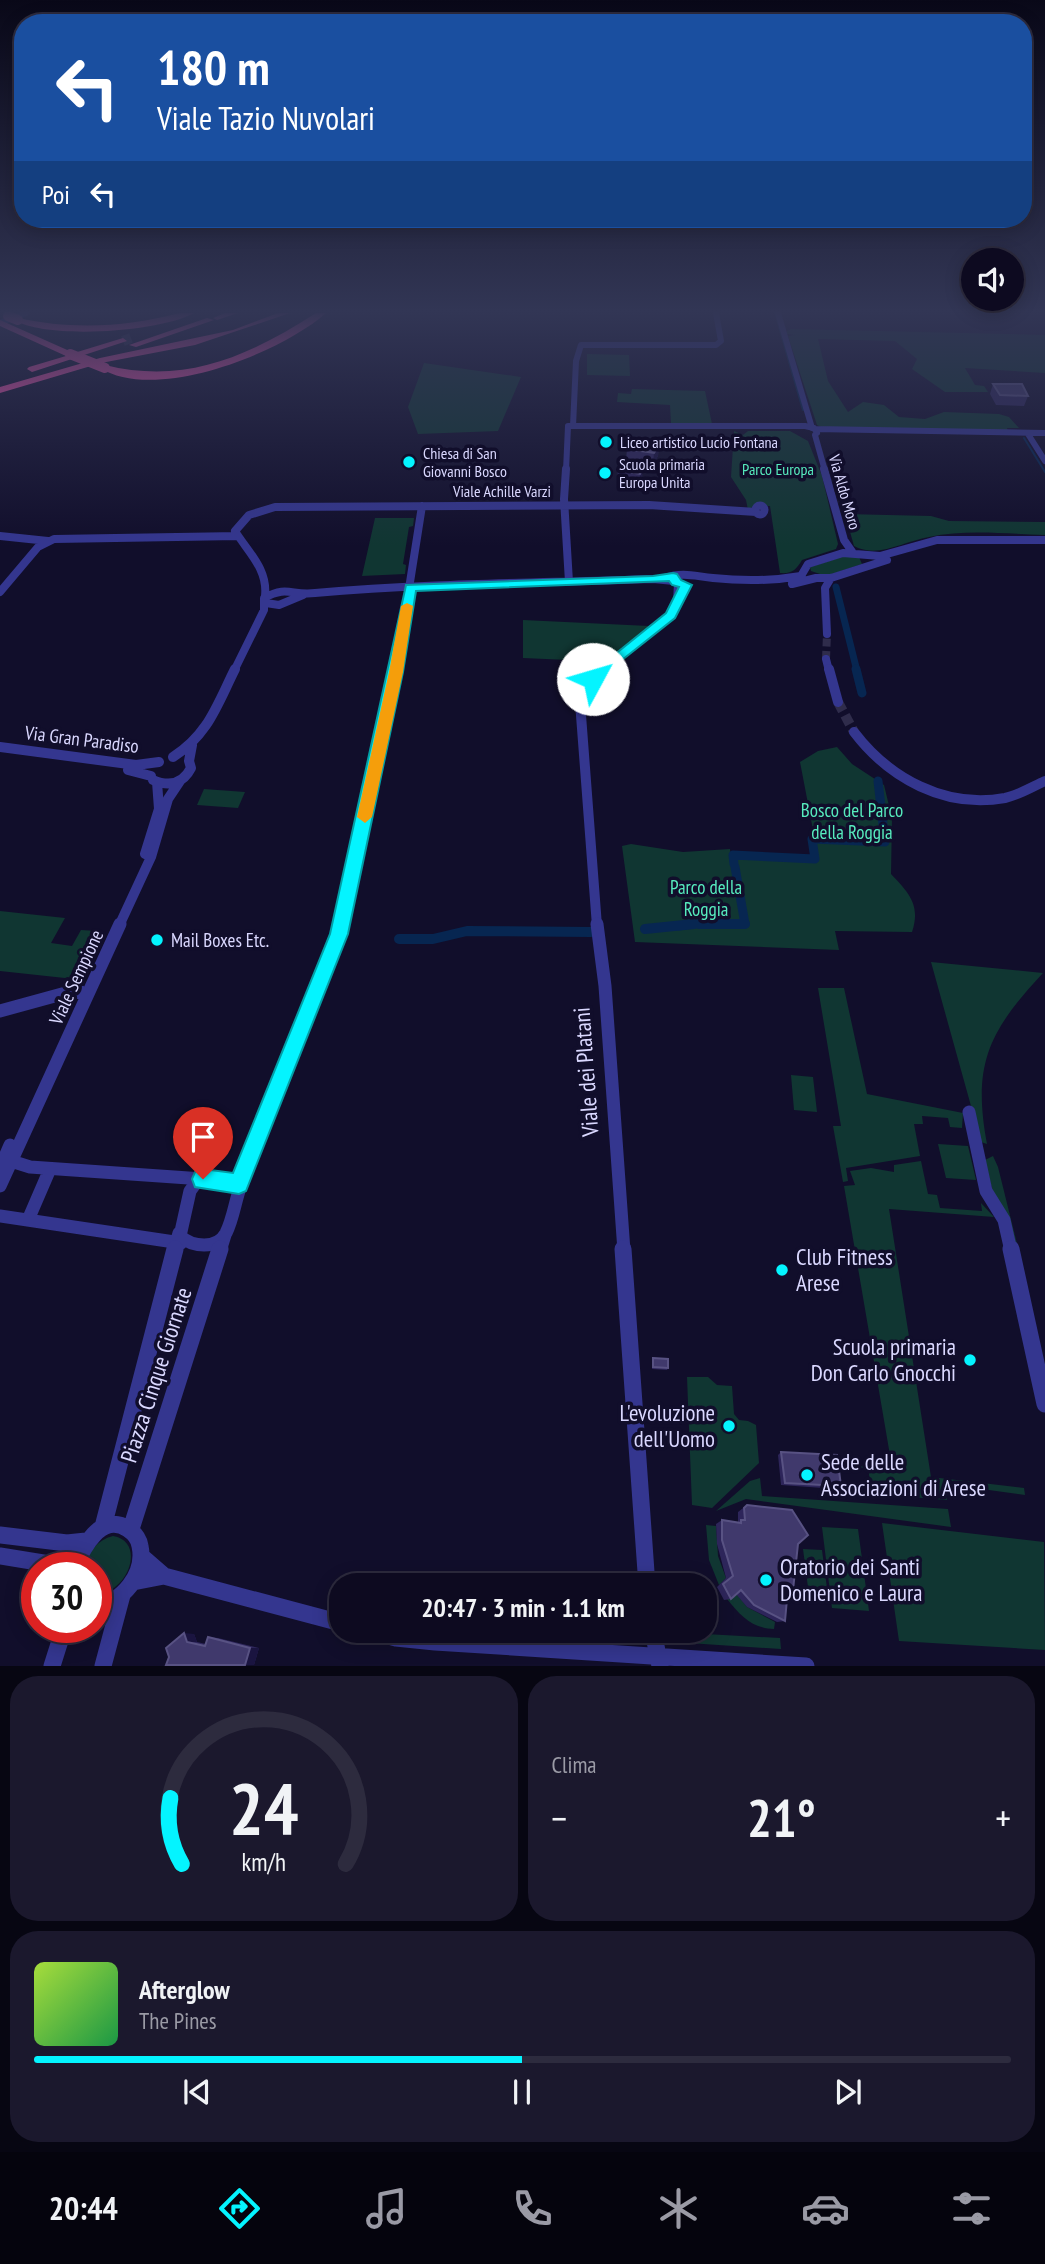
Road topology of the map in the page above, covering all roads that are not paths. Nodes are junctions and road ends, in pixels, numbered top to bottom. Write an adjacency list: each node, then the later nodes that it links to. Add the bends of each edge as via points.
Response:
1 (574, 391): 3 (street)
2 (802, 391): 4 (street, via 808,410)
3 (572, 425): 4 (street); 8 (street)
4 (807, 431): 6 (street); 16 (street, Via Aldo Moro)
5 (1045, 433): 6 (street)
6 (1028, 434): 7 (street)
7 (1045, 461)
8 (564, 505): 9 (street, Viale Achille Varzi); 10 (street, Viale Achille Varzi); 22 (street)
9 (422, 506): 11 (street, Viale Achille Varzi, via 275,507 249,515); 25 (street, Piazza Cinque Giornate)
10 (756, 512)
11 (233, 532): 12 (street, Viale Achille Varzi); 12 (street, Viale Achille Varzi); 23 (street)
12 (203, 535): 14 (street, Viale Achille Varzi)
13 (0, 536): 14 (street, Viale Achille Varzi)
14 (48, 541): 26 (street)
15 (1045, 542): 16 (street, via 953,538 880,556); 17 (street, via 948,543)
16 (850, 552): 17 (street, Via Aldo Moro, via 866,561); 18 (street, via 813,562)
17 (864, 568): 20 (street)
18 (806, 569): 19 (street); 21 (street, via 801,576 786,580)
19 (816, 578): 20 (street); 24 (street); 27 (street)
20 (831, 578): 27 (street)
21 (682, 581): 22 (street); 24 (street); 63 (street, Viale dei Platani, via 671,615 592,680 580,702 606,997)
22 (569, 582): 25 (street)
23 (267, 584): 28 (street); 29 (street)
24 (792, 584): 27 (street)
25 (410, 587): 28 (street); 48 (street, Piazza Cinque Giornate, via 339,934)
26 (0, 593)
27 (824, 593): 30 (street)
28 (285, 594): 29 (street); 29 (street)
29 (269, 601): 34 (street, via 211,720)
30 (827, 634)
31 (827, 659): 32 (street)
32 (838, 702)
33 (854, 732): 40 (street, via 873,756 893,771 942,795 997,799)
34 (192, 745): 36 (street); 37 (street)
35 (0, 750): 38 (street, Via Gran Paradiso, via 136,765); 39 (street, Via Gran Paradiso, via 85,762)
36 (173, 757): 37 (street); 38 (street)
37 (189, 761): 41 (street, via 190,772)
38 (159, 762): 39 (street, via 153,769)
39 (154, 779): 41 (street, via 167,785); 42 (street, Viale Sempione, via 160,799 148,847)
40 (1045, 781)
41 (180, 782): 45 (street, Viale Sempione, via 168,799 151,857)
42 (81, 992): 43 (street); 45 (street, Viale Sempione)
43 (0, 1011)
44 (968, 1112): 54 (street, via 986,1191 1003,1216)
45 (6, 1164): 46 (street); 49 (street, Viale Sempione)
46 (50, 1169): 47 (street); 51 (street)
47 (203, 1179): 48 (street); 53 (street, Piazza Cinque Giornate, via 190,1191)
48 (239, 1184): 52 (street, Piazza Cinque Giornate)
49 (0, 1186)
50 (0, 1216): 51 (street)
51 (27, 1220): 53 (street)
52 (225, 1235): 53 (street, via 213,1244); 56 (street, Piazza Cinque Giornate)
53 (180, 1239): 55 (street, Piazza Cinque Giornate)
54 (1045, 1404)
55 (103, 1527): 56 (street, via 118,1524); 58 (street)
56 (131, 1529): 61 (street)
57 (0, 1535): 58 (street)
58 (86, 1541): 59 (street)
59 (81, 1552)
60 (0, 1556): 62 (street)
61 (141, 1556): 64 (street); 65 (street)
62 (21, 1559)
63 (646, 1573)
64 (164, 1576): 65 (street); 67 (street)
65 (127, 1589): 66 (street); 72 (street)
66 (112, 1602)
67 (329, 1620)
68 (59, 1643): 71 (street)
69 (447, 1643): 70 (street)
70 (659, 1660): 73 (street)
71 (52, 1665)
72 (103, 1665)
73 (806, 1665)

